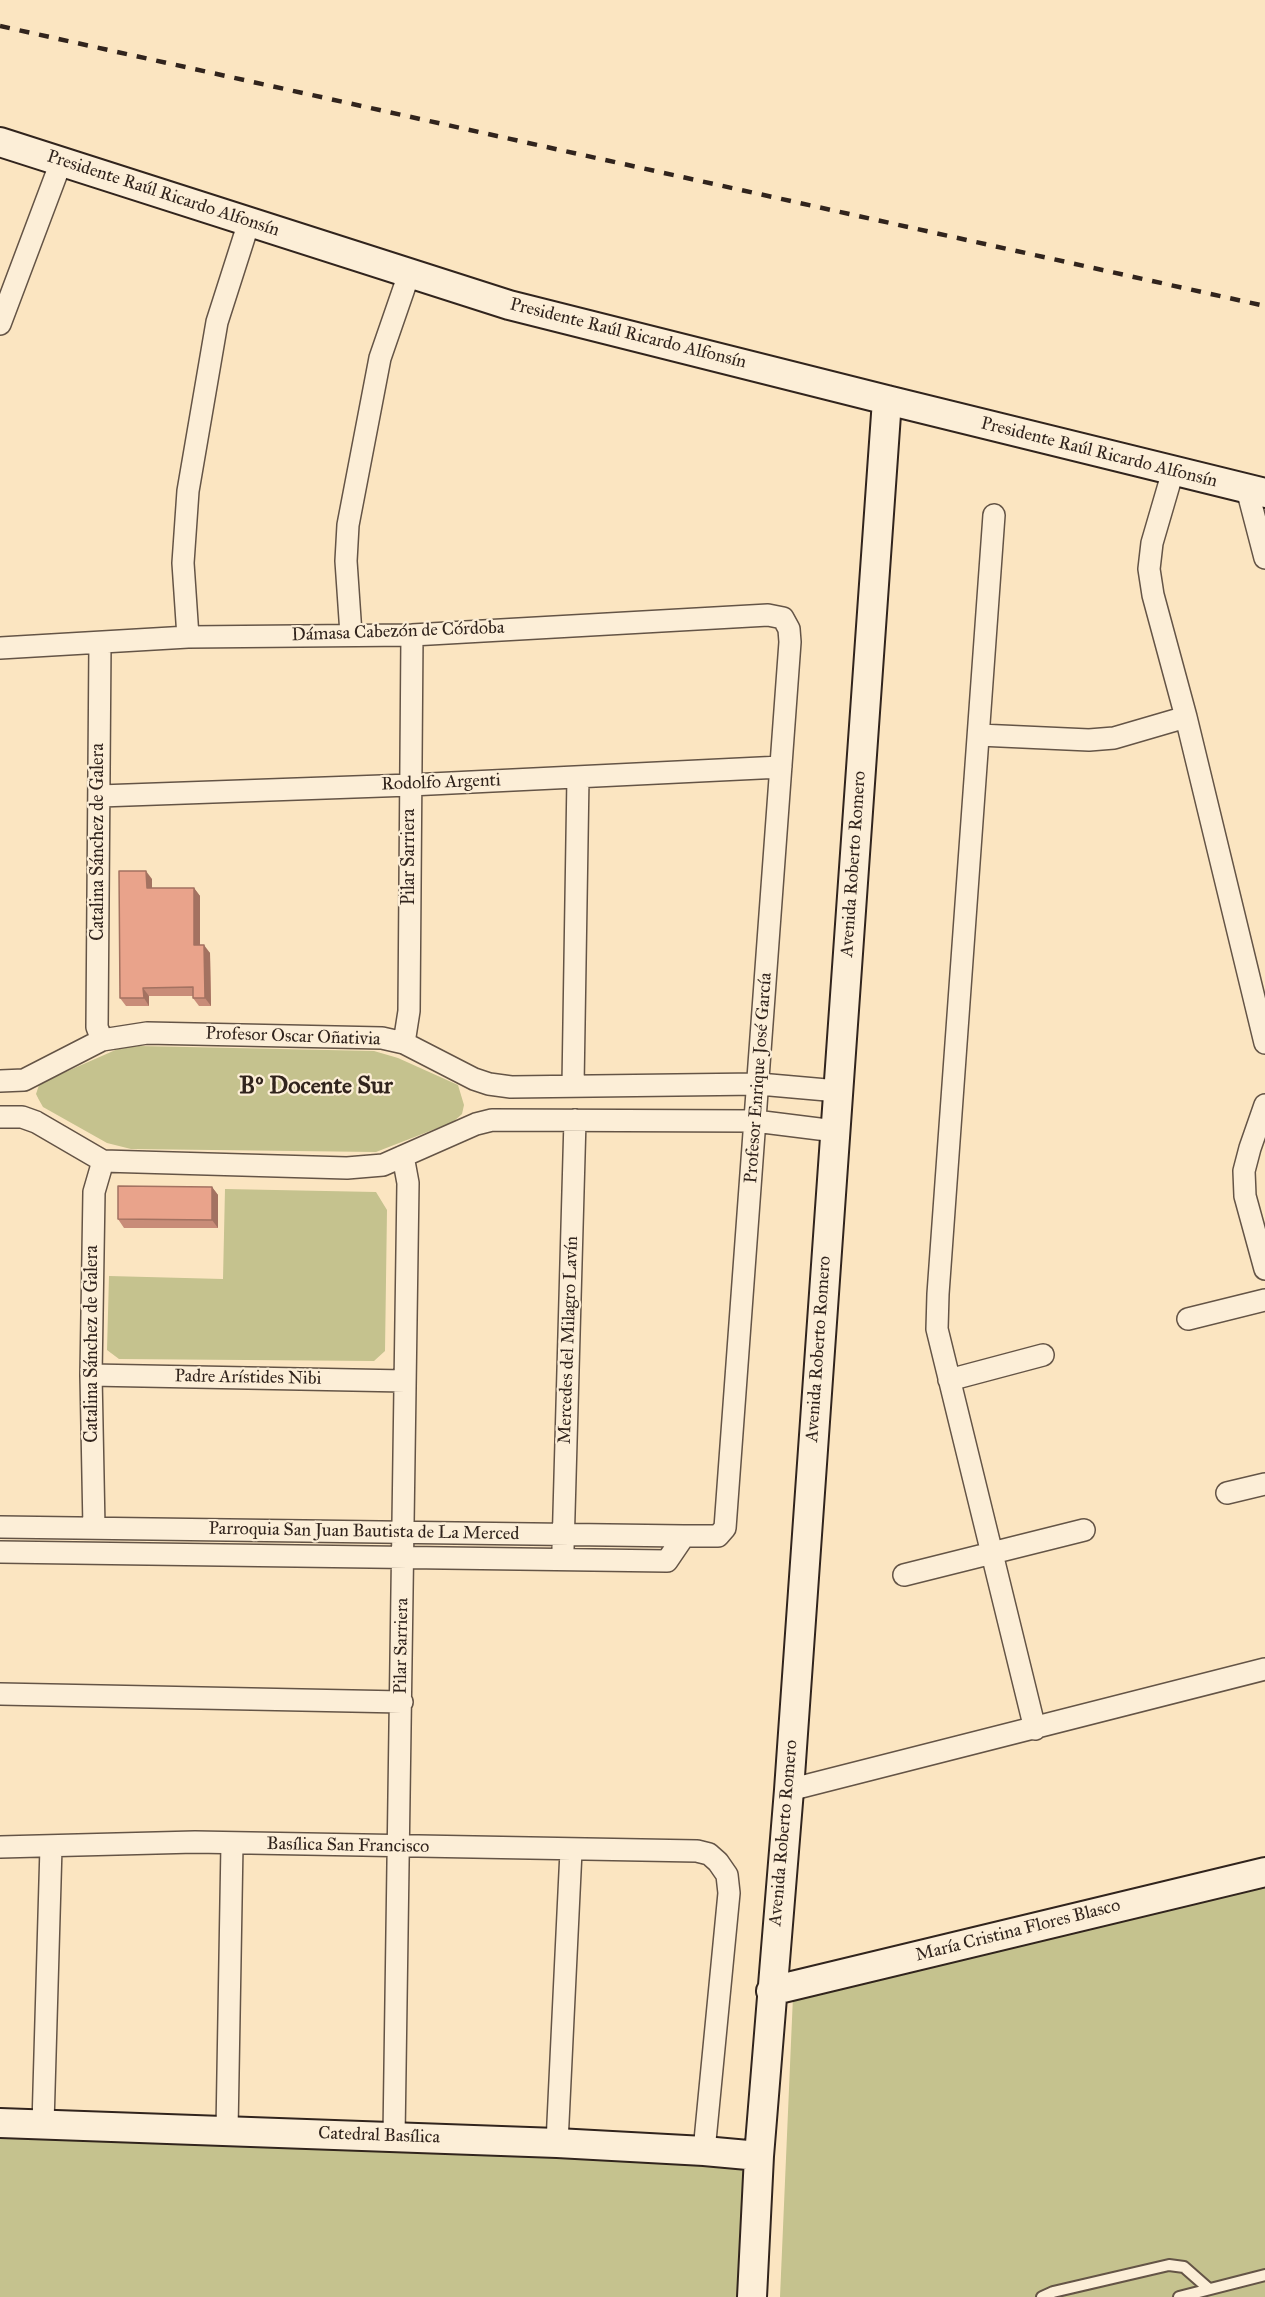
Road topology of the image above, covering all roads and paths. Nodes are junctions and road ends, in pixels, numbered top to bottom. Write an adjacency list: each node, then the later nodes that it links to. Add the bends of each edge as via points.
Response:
1 (0, 142): 2 (main road, Presidente Raúl Ricardo Alfonsín)
2 (61, 162): 3 (main road, Presidente Raúl Ricardo Alfonsín); 5 (street)
3 (249, 222): 4 (main road, Presidente Raúl Ricardo Alfonsín); 14 (street, via 217,322 188,491 183,563)
4 (409, 274): 6 (main road, Presidente Raúl Ricardo Alfonsín, via 509,304); 12 (street, via 380,358 348,525)
5 (0, 324)
6 (887, 400): 7 (main road, Presidente Raúl Ricardo Alfonsín); 31 (main road, Avenida Roberto Romero)
7 (1173, 471): 8 (main road, Presidente Raúl Ricardo Alfonsín); 17 (street, via 1152,543 1149,569)
8 (1256, 491): 10 (street)
9 (994, 515): 18 (street)
10 (1265, 558)
11 (789, 628): 13 (street, Dámasa Cabezón de Córdoba, via 783,618 768,615); 19 (street, Profesor Enrique José García)
12 (351, 634): 13 (street, Dámasa Cabezón de Córdoba); 14 (street, Dámasa Cabezón de Córdoba)
13 (412, 635): 21 (street, Pilar Sarriera)
14 (188, 637): 15 (street, Dámasa Cabezón de Córdoba)
15 (100, 643): 16 (street, Dámasa Cabezón de Córdoba); 22 (street, Catalina Sánchez de Galera)
16 (0, 648)
17 (1186, 717): 18 (street, via 1106,739); 25 (street)
18 (980, 735): 46 (street, via 938,1294 937,1329)
19 (781, 767): 20 (street, Rodolfo Argenti); 29 (street, Profesor Enrique José García)
20 (578, 777): 21 (street, Rodolfo Argenti); 30 (street)
21 (410, 785): 22 (street, Rodolfo Argenti); 24 (street, Pilar Sarriera, via 409,1011)
22 (100, 796): 23 (street, Catalina Sánchez de Galera, via 98,1027)
23 (102, 1040): 24 (street, Profesor Oscar Oñativia, via 147,1033 382,1038); 26 (street, Profesor Oscar Oñativia)
24 (404, 1043): 28 (street, Profesor Oscar Oñativia)
25 (1265, 1043)
26 (24, 1080): 27 (street, Profesor Oscar Oñativia); 34 (street, via 19,1100)
27 (0, 1081)
28 (489, 1084): 30 (street, Profesor Oscar Oñativia); 35 (street, via 496,1098)
29 (759, 1084): 30 (street, Profesor Oscar Oñativia); 31 (street, Profesor Oscar Oñativia); 37 (street, Profesor Enrique José García)
30 (573, 1085)
31 (838, 1091): 38 (main road, Avenida Roberto Romero)
32 (1265, 1105): 41 (street, via 1244,1171 1245,1196)
33 (0, 1117): 34 (street)
34 (22, 1117): 40 (street)
35 (492, 1120): 36 (street); 39 (street)
36 (575, 1120): 37 (street); 55 (street, Mercedes del Milagro Lavín)
37 (755, 1121): 38 (street); 52 (street, Profesor Enrique José García)
38 (835, 1131): 66 (main road, Avenida Roberto Romero)
39 (403, 1156): 40 (street, via 383,1165 347,1168); 47 (street, Pilar Sarriera, via 408,1183)
40 (103, 1161): 45 (street, Catalina Sánchez de Galera, via 94,1192)
41 (1265, 1269)
42 (1265, 1300): 43 (street)
43 (1188, 1319)
44 (1043, 1355): 46 (street)
45 (91, 1375): 47 (street, Padre Arístides Nibi); 51 (street, Catalina Sánchez de Galera)
46 (949, 1380): 58 (street)
47 (405, 1381): 54 (street, Pilar Sarriera)
48 (1265, 1484): 49 (street)
49 (1227, 1493)
50 (0, 1527): 51 (street, Parroquia San Juan Bautista de La Merced)
51 (94, 1528): 54 (street, Parroquia San Juan Bautista de La Merced)
52 (725, 1528): 56 (street, Parroquia San Juan Bautista de La Merced, via 718,1536)
53 (1084, 1530): 58 (street)
54 (404, 1534): 55 (street, Parroquia San Juan Bautista de La Merced); 59 (street, Pilar Sarriera)
55 (564, 1534): 56 (street, Parroquia San Juan Bautista de La Merced); 60 (street, Mercedes del Milagro Lavín)
56 (684, 1536): 60 (street, via 667,1561)
57 (0, 1552): 59 (street)
58 (992, 1553): 61 (street); 65 (street)
59 (403, 1557): 60 (street); 64 (street, Pilar Sarriera)
60 (562, 1560)
61 (904, 1575)
62 (1265, 1669): 65 (street)
63 (0, 1694): 64 (street)
64 (402, 1702): 68 (street, Pilar Sarriera)
65 (1035, 1729): 66 (street)
66 (789, 1790): 73 (main road, Avenida Roberto Romero)
67 (232, 1844): 68 (street, Basílica San Francisco); 70 (street, Basílica San Francisco); 76 (street)
68 (399, 1846): 71 (street, Basílica San Francisco); 77 (street, Pilar Sarriera)
69 (0, 1847): 70 (street, Basílica San Francisco)
70 (51, 1847): 75 (street)
71 (571, 1851): 78 (street); 79 (street, Basílica San Francisco, via 697,1851 709,1854 727,1875 729,1893)
72 (1265, 1872): 73 (main road, María Cristina Flores Blasco)
73 (771, 1991): 80 (main road, Avenida Roberto Romero)
74 (0, 2124): 75 (main road, Catedral Basílica)
75 (43, 2124): 76 (main road, Catedral Basílica)
76 (227, 2130): 77 (main road, Catedral Basílica)
77 (394, 2136): 78 (main road, Catedral Basílica)
78 (557, 2143): 79 (main road, Catedral Basílica)
79 (704, 2151): 80 (main road, Catedral Basílica)
80 (759, 2156): 83 (main road, Avenida Roberto Romero)
81 (1265, 2275): 82 (lane)
82 (1209, 2289): 84 (lane, via 1184,2267 1169,2265); 85 (lane)
83 (752, 2297)
84 (1042, 2297)
85 (1179, 2297)

